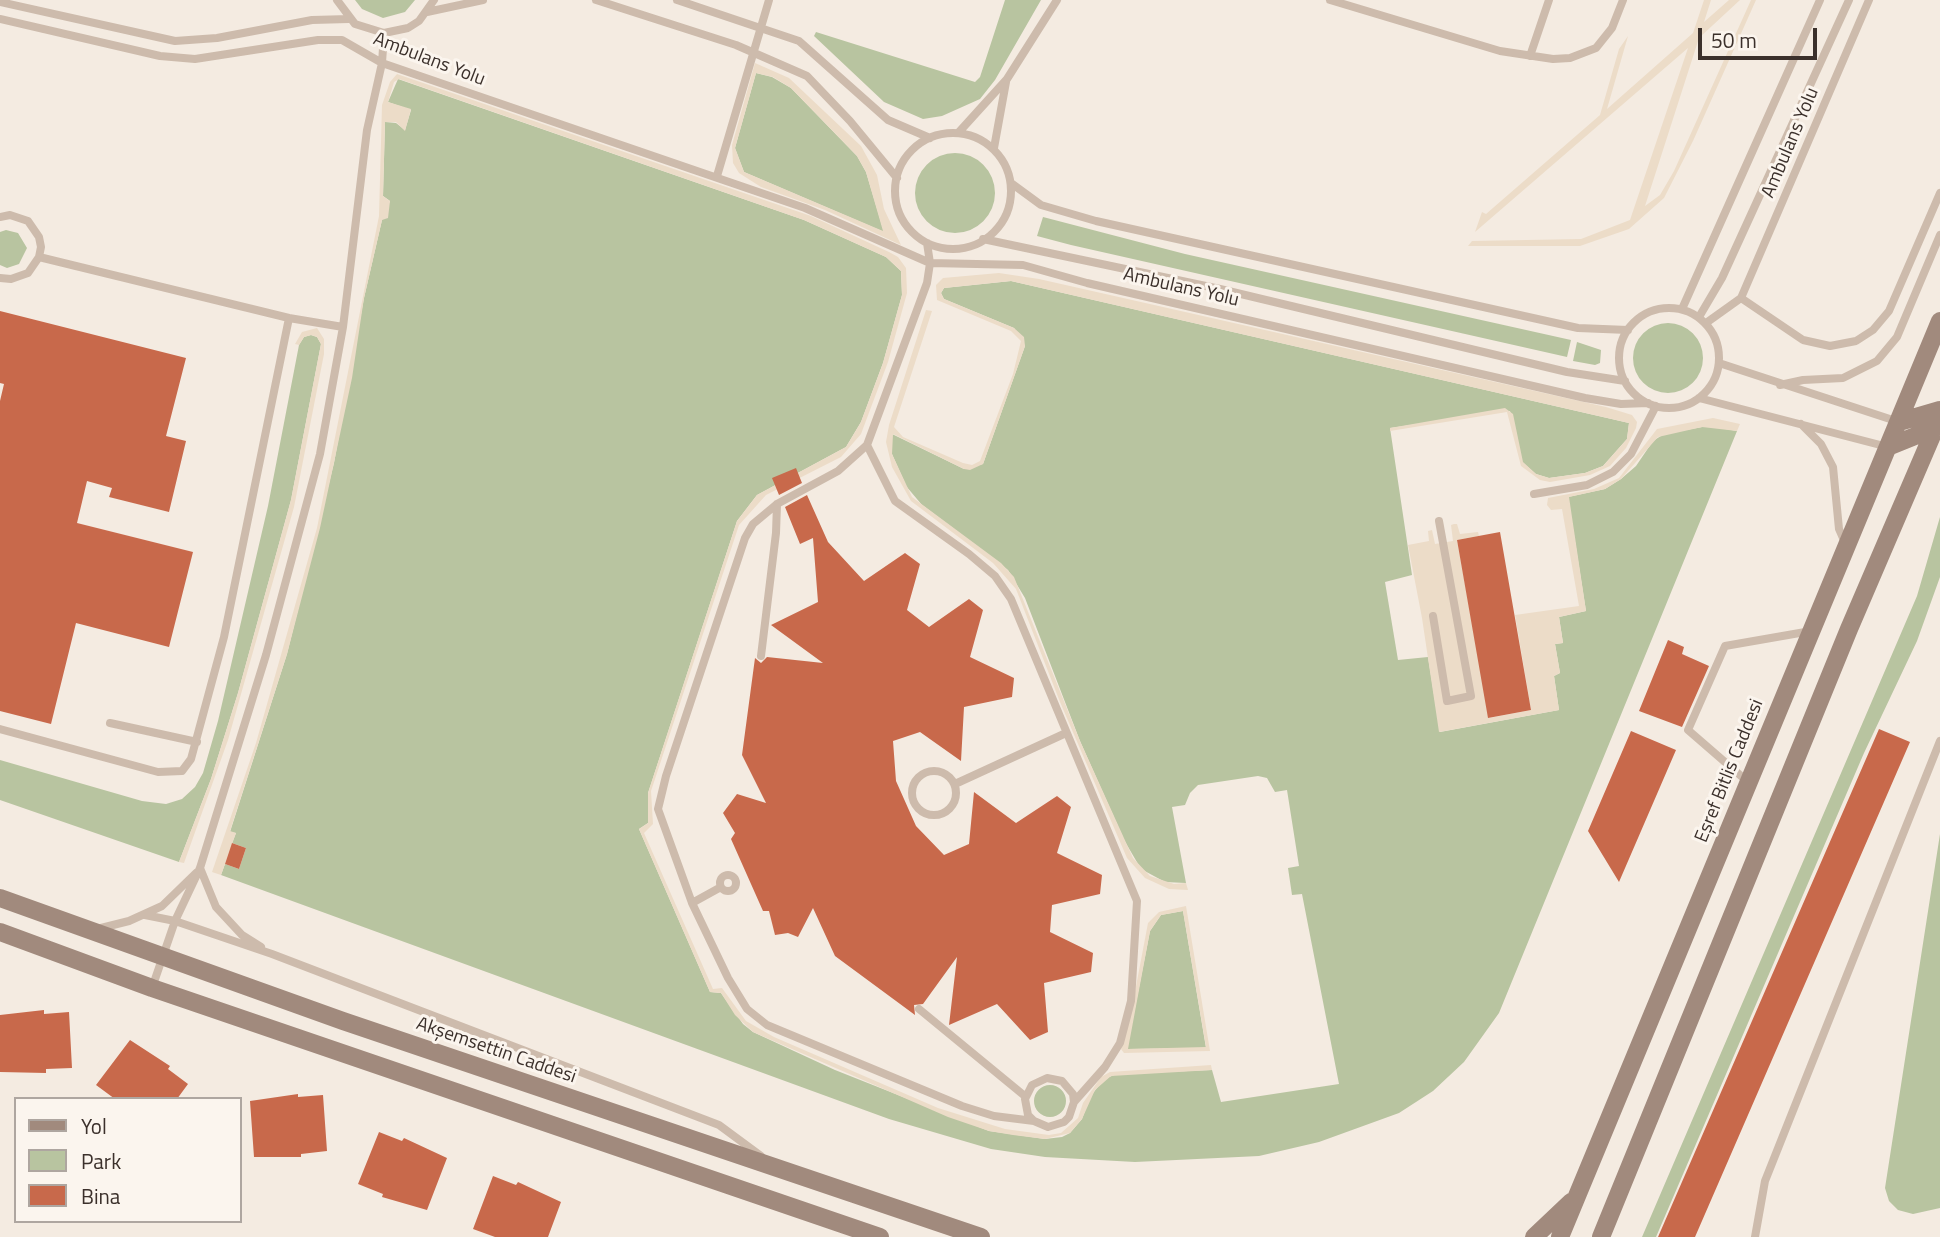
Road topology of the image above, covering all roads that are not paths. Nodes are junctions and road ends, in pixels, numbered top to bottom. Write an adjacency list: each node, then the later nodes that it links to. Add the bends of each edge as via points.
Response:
1 (337, 0): 17 (lane)
2 (434, 0): 15 (lane)
3 (483, 0): 15 (lane)
4 (596, 0): 20 (lane)
5 (677, 0): 18 (lane)
6 (769, 0): 18 (lane)
7 (1056, 0): 23 (lane)
8 (1330, 0): 21 (lane)
9 (1549, 0): 21 (lane)
10 (1623, 0): 21 (lane, via 1612,28 1595,48 1570,58)
11 (1820, 0): 39 (lane)
12 (1849, 0): 40 (lane, via 1722,278)
13 (1869, 0): 38 (lane, Ambulans Yolu)
14 (0, 2): 17 (lane, via 175,41 312,20)
15 (427, 12): 19 (lane, via 408,28)
16 (0, 19): 22 (lane, Ambulans Yolu, via 160,56 195,59 342,40)
17 (349, 19): 19 (lane, via 369,31)
18 (761, 26): 20 (lane); 25 (lane, via 799,41 888,120)
19 (384, 33): 22 (lane)
20 (753, 51): 27 (lane); 28 (lane, via 807,76)
21 (1530, 56)
22 (382, 63): 27 (lane, Ambulans Yolu); 44 (lane, via 367,130)
23 (1007, 79): 24 (lane); 26 (lane)
24 (960, 132): 25 (lane); 26 (lane)
25 (930, 138): 28 (lane, via 907,154)
26 (994, 148): 29 (lane)
27 (717, 176): 36 (lane, Ambulans Yolu, via 832,218)
28 (897, 178): 34 (lane, via 897,208 906,225)
29 (1011, 183): 33 (lane, via 1003,221); 45 (lane, via 1041,205 1096,221 1578,328)
30 (1940, 193): 38 (lane, via 1889,311 1856,341 1830,346 1803,340)
31 (0, 217): 35 (lane, via 19,217 35,229)
32 (1940, 235): 48 (lane, via 1897,337 1877,361 1843,378)
33 (984, 239): 34 (lane, via 955,249); 47 (lane, via 1220,289 1567,372)
34 (927, 243): 36 (lane)
35 (39, 257): 37 (lane, via 20,277); 41 (lane)
36 (930, 263): 50 (lane, Ambulans Yolu, via 1023,265 1585,398); 54 (lane, via 927,283)
37 (0, 278)
38 (1741, 298): 43 (lane)
39 (1682, 309): 40 (lane); 45 (lane, via 1651,311)
40 (1699, 317): 43 (lane)
41 (289, 318): 44 (lane); 67 (lane, via 230,611)
42 (1940, 321): 53 (main road, Eşref Bitlis Caddesi)
43 (1706, 323): 46 (lane, via 1717,342)
44 (343, 327): 70 (lane, via 320,454 294,555)
45 (1628, 330): 47 (lane, via 1620,346 1619,364)
46 (1719, 363): 48 (lane); 49 (lane, via 1710,387)
47 (1625, 381): 50 (lane)
48 (1780, 385): 53 (lane)
49 (1699, 398): 50 (lane, via 1679,406); 52 (lane)
50 (1652, 405): 56 (lane, via 1631,454 1613,472 1587,485)
51 (1939, 418): 53 (main road); 55 (main road); 91 (main road)
52 (1799, 422): 55 (lane); 59 (lane, via 1821,444 1833,467 1839,529)
53 (1899, 422): 55 (main road, Eşref Bitlis Caddesi)
54 (867, 445): 57 (lane, via 838,471); 65 (lane, via 895,501 969,554 995,576 1011,599)
55 (1888, 447): 59 (main road, Eşref Bitlis Caddesi)
56 (1534, 494)
57 (776, 504): 62 (lane); 73 (lane, via 753,524 745,538 660,796 661,821)
58 (1439, 521): 60 (lane, via 1471,696 1447,701)
59 (1846, 546): 61 (main road, Eşref Bitlis Caddesi)
60 (1433, 616)
61 (1811, 631): 68 (main road, Eşref Bitlis Caddesi); 68 (lane, via 1725,646 1688,730)
62 (761, 656)
63 (110, 723): 67 (lane)
64 (0, 729): 67 (lane, via 170,773 182,771)
65 (1066, 733): 69 (lane); 83 (lane, via 1137,901 1127,1023 1105,1067)
66 (1940, 741): 92 (lane, via 1765,1181)
67 (197, 742)
68 (1748, 782): 86 (main road, Eşref Bitlis Caddesi)
69 (955, 784): 69 (lane, via 945,773 930,771 917,778 912,799 926,814 940,814 956,800)
70 (200, 868): 74 (lane, via 162,906); 75 (lane); 78 (lane, via 222,914 242,935)
71 (721, 887): 73 (lane)
72 (0, 898): 76 (main road, Akşemsettin Caddesi)
73 (692, 903): 84 (lane, via 727,978 747,1009 767,1025 962,1106)
74 (145, 915): 75 (lane); 76 (lane)
75 (175, 921): 78 (lane); 79 (lane)
76 (89, 931): 79 (main road, Akşemsettin Caddesi)
77 (0, 932): 80 (main road)
78 (272, 954): 85 (lane, via 719,1125)
79 (163, 956): 80 (lane); 85 (main road, Akşemsettin Caddesi)
80 (152, 988): 87 (main road)
81 (919, 1009): 82 (lane)
82 (1026, 1097): 83 (lane, via 1039,1080 1055,1078 1068,1087); 84 (lane, via 1025,1107)
83 (1074, 1102): 84 (lane, via 1069,1117 1056,1126)
84 (1034, 1121)
85 (777, 1168): 88 (main road, Akşemsettin Caddesi)
86 (1577, 1198): 89 (main road); 90 (main road, Eşref Bitlis Caddesi)
87 (880, 1237)
88 (981, 1237)
89 (1534, 1237)
90 (1560, 1237)
91 (1601, 1237)
92 (1755, 1237)

